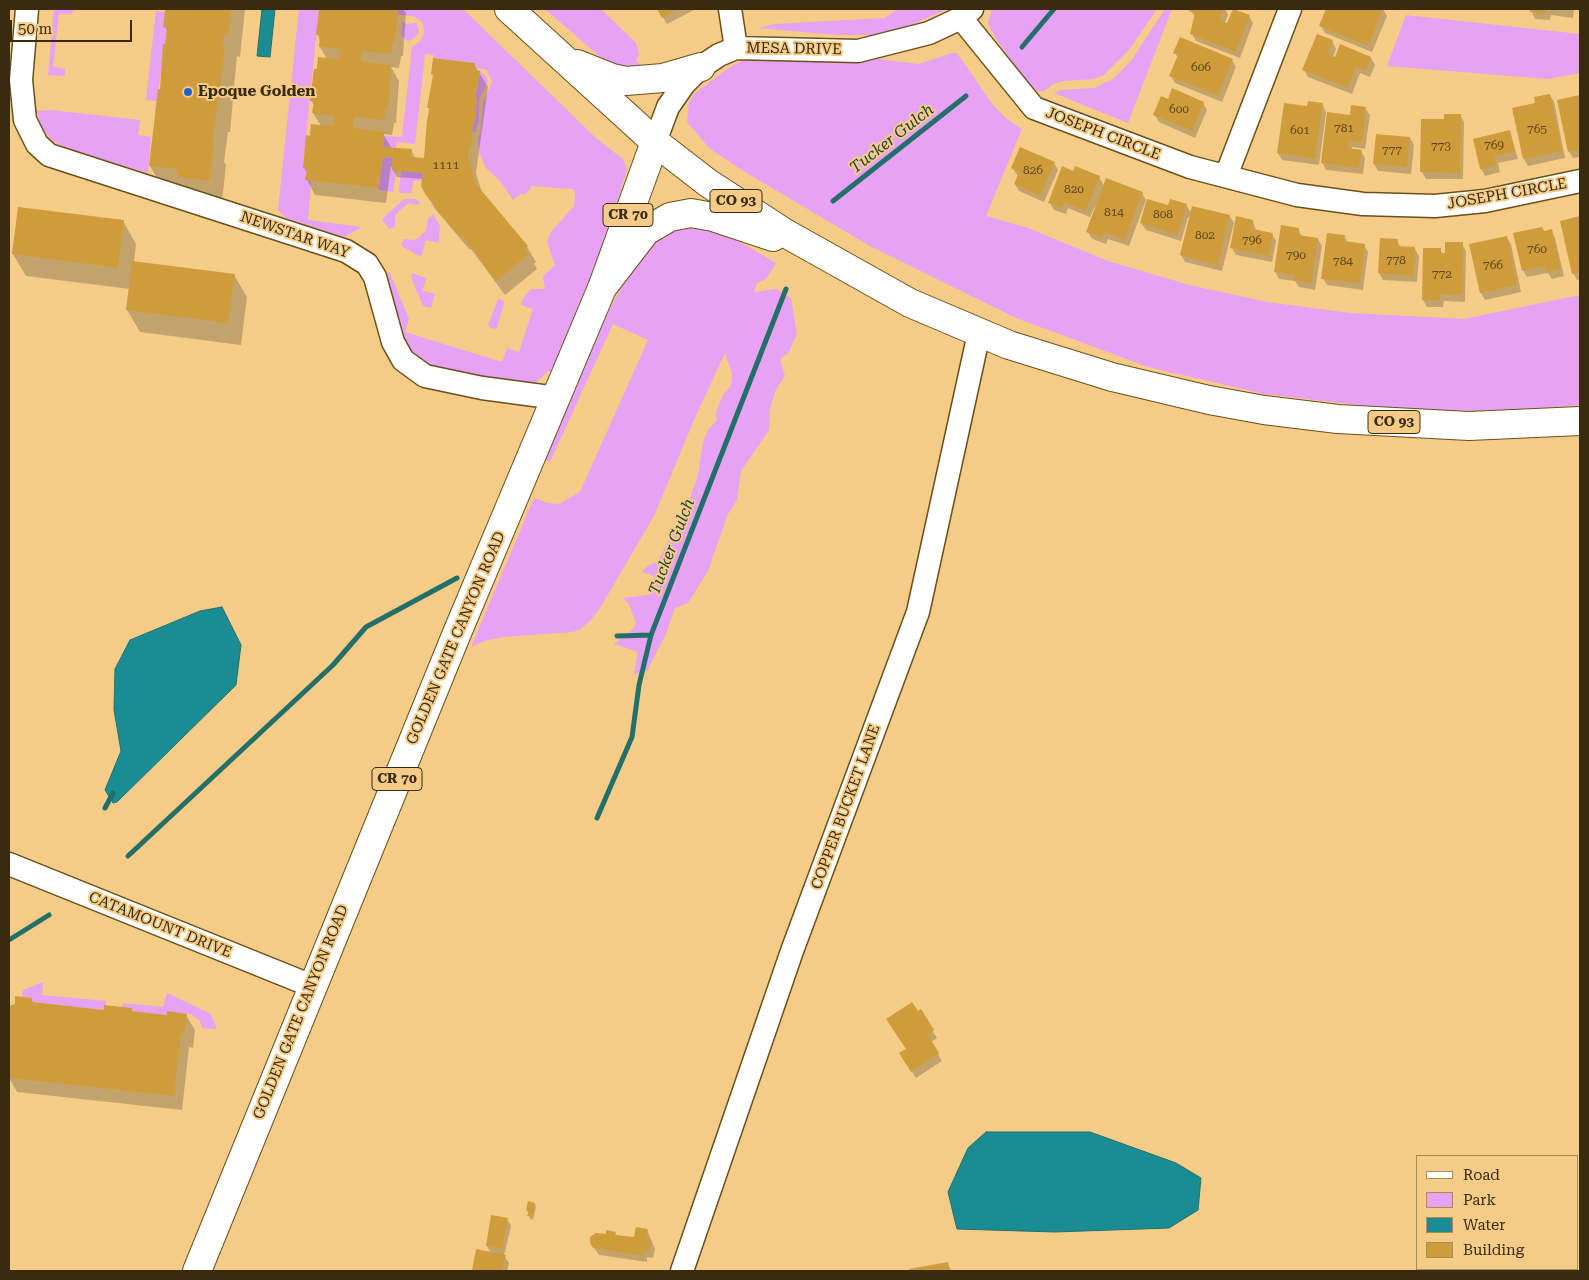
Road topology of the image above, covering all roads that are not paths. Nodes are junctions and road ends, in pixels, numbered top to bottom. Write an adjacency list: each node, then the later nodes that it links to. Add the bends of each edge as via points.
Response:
1 (27, 9): 9 (street, NEWSTAR WAY)
2 (509, 9): 7 (main road, CO 93)
3 (730, 9): 6 (street)
4 (1290, 9): 11 (street)
5 (967, 13): 6 (street, MESA DRIVE, via 929,33 858,51); 11 (street, JOSEPH CIRCLE, via 1034,108 1190,167)
6 (736, 48): 8 (street, MESA DRIVE)
7 (559, 56): 8 (main road, via 626,81 663,78); 10 (main road, CO 93)
8 (701, 68): 10 (street, MESA DRIVE, via 684,84 668,107)
9 (15, 79): 16 (street, NEWSTAR WAY, via 25,120 37,144 49,155 346,251 367,264 375,277 393,342 403,360 425,376)
10 (655, 142): 13 (main road, CO 93, via 708,183); 14 (main road, GOLDEN GATE CANYON ROAD / CR 70)
11 (1226, 176): 12 (street, JOSEPH CIRCLE, via 1297,195 1363,204 1436,206 1485,201)
12 (1580, 181)
13 (822, 254): 14 (main road, via 714,217 680,214 651,226); 15 (main road, CO 93, via 910,303)
14 (602, 288): 16 (main road, GOLDEN GATE CANYON ROAD / CR 70)
15 (979, 333): 17 (main road, CO 93, via 1112,378 1264,410 1338,419 1469,426); 21 (street, COPPER BUCKET LANE, via 918,612 792,951)
16 (557, 398): 19 (main road, GOLDEN GATE CANYON ROAD / CR 70)
17 (1580, 421)
18 (9, 864): 19 (street, CATAMOUNT DRIVE)
19 (312, 986): 20 (main road, GOLDEN GATE CANYON ROAD / CR 70)
20 (197, 1271)
21 (682, 1271)

